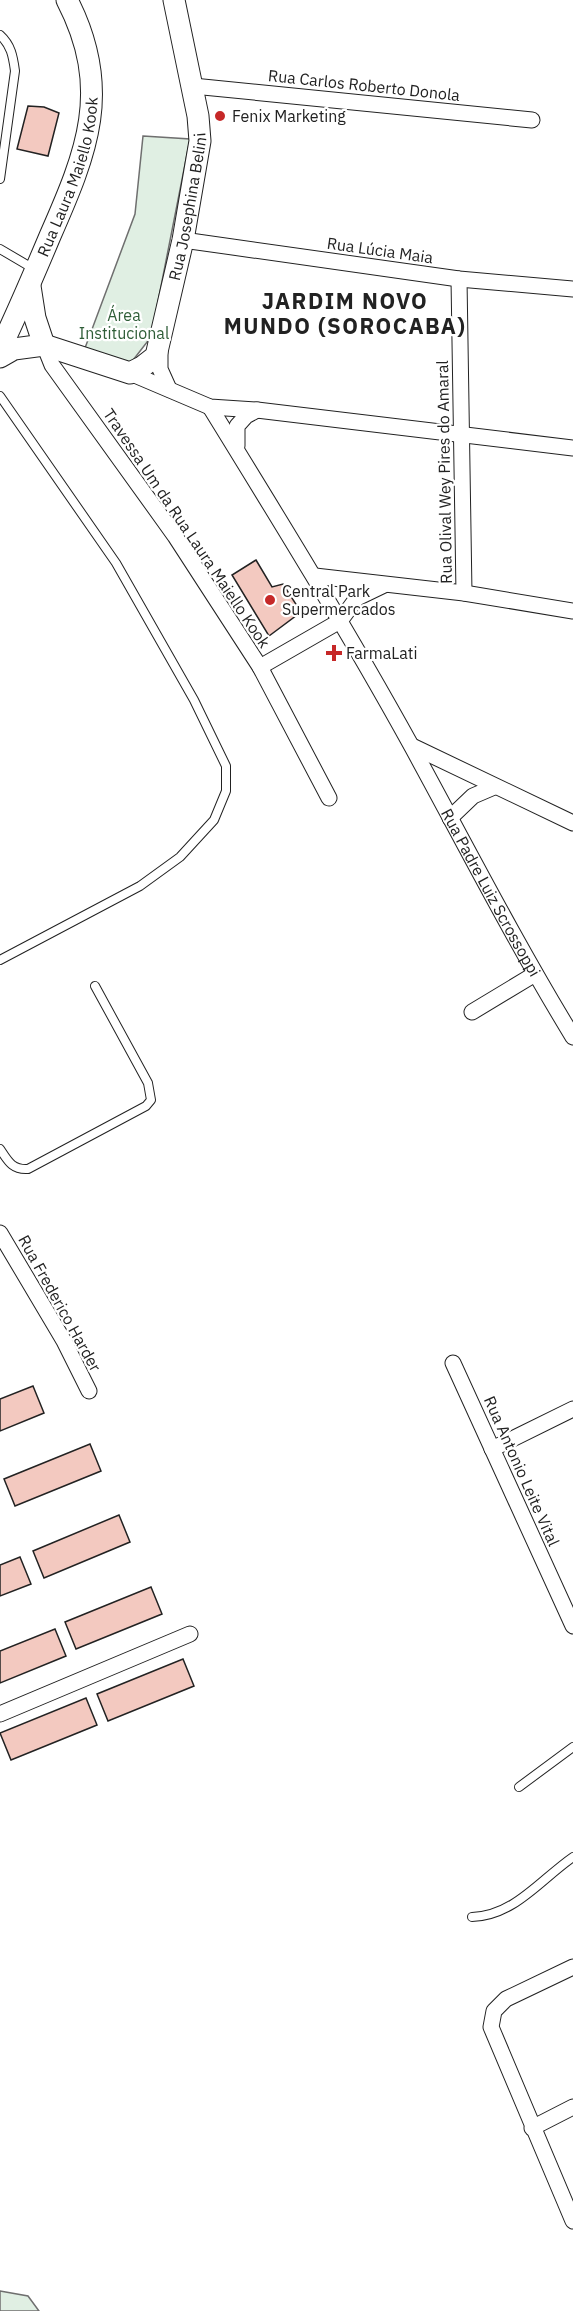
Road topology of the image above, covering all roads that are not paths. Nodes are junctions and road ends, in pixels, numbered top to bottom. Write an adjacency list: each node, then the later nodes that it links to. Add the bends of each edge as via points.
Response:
1 (67, 0): 9 (main road, Rua Laura Maiello Kook, via 90,70 93,98 89,130 75,178)
2 (174, 0): 4 (main road, Rua Josephina Belini)
3 (0, 35): 6 (lane, via 13,55 15,71)
4 (193, 86): 5 (street, Rua Carlos Roberto Donola); 7 (main road, Rua Josephina Belini, via 200,141)
5 (532, 120)
6 (0, 179)
7 (183, 240): 10 (street, Rua Lúcia Maia); 12 (main road, Rua Josephina Belini)
8 (0, 249): 9 (lane)
9 (33, 278): 13 (main road, via 35,318); 14 (main road, Rua Laura Maiello Kook)
10 (459, 279): 11 (street, Rua Lúcia Maia); 21 (street, Rua Olival Wey Pires do Amaral)
11 (573, 289)
12 (160, 343): 16 (main road, Rua Josephina Belini, via 150,362); 17 (street, Rua Josephina Belini, via 160,369)
13 (44, 345): 15 (main road, via 14,349); 16 (main road); 29 (street, Travessa Um da Rua Laura Maiello Kook, via 52,365 175,536)
14 (0, 349)
15 (0, 357)
16 (130, 373): 17 (street)
17 (169, 389): 19 (street)
18 (0, 396): 35 (lane, via 116,563 194,700 226,766 226,791 214,820 180,857 140,886)
19 (210, 407): 20 (street); 23 (street, Rua Padre Luiz Scrossoppi)
20 (257, 410): 21 (street); 23 (street, via 237,426)
21 (462, 436): 22 (street); 26 (street, Rua Olival Wey Pires do Amaral)
22 (573, 448)
23 (240, 455): 24 (street, Rua Padre Luiz Scrossoppi)
24 (315, 576): 25 (street); 28 (street, Rua Padre Luiz Scrossoppi)
25 (387, 584): 26 (street); 28 (street, via 357,598)
26 (464, 593): 27 (street)
27 (573, 611)
28 (340, 621): 29 (street); 30 (street, Rua Padre Luiz Scrossoppi)
29 (260, 667): 32 (street, Travessa Um da Rua Laura Maiello Kook)
30 (412, 746): 31 (street); 33 (street, Rua Padre Luiz Scrossoppi)
31 (494, 787): 33 (street, via 473,796); 34 (street)
32 (329, 798)
33 (450, 818): 36 (street, Rua Padre Luiz Scrossoppi)
34 (573, 823)
35 (0, 960)
36 (535, 974): 38 (street); 39 (street, Rua Padre Luiz Scrossoppi)
37 (95, 986): 40 (lane, via 148,1083 151,1100 28,1169 18,1170 11,1165)
38 (472, 1012)
39 (573, 1037)
40 (0, 1149)
41 (0, 1233): 43 (street, Rua Frederico Harder)
42 (453, 1363): 45 (street, Rua Antonio Leite Vital)
43 (89, 1391)
44 (573, 1409): 45 (street)
45 (492, 1449): 46 (street, Rua Antonio Leite Vital)
46 (573, 1626)
47 (190, 1634): 48 (street)
48 (0, 1714)
49 (573, 1747): 50 (lane)
50 (519, 1787)
51 (573, 1857): 52 (lane, via 523,1899 488,1917)
52 (472, 1917)
53 (573, 1967): 55 (street, via 506,1998 494,2011 491,2027)
54 (573, 2107): 55 (street)
55 (532, 2128): 56 (street)
56 (573, 2221)

